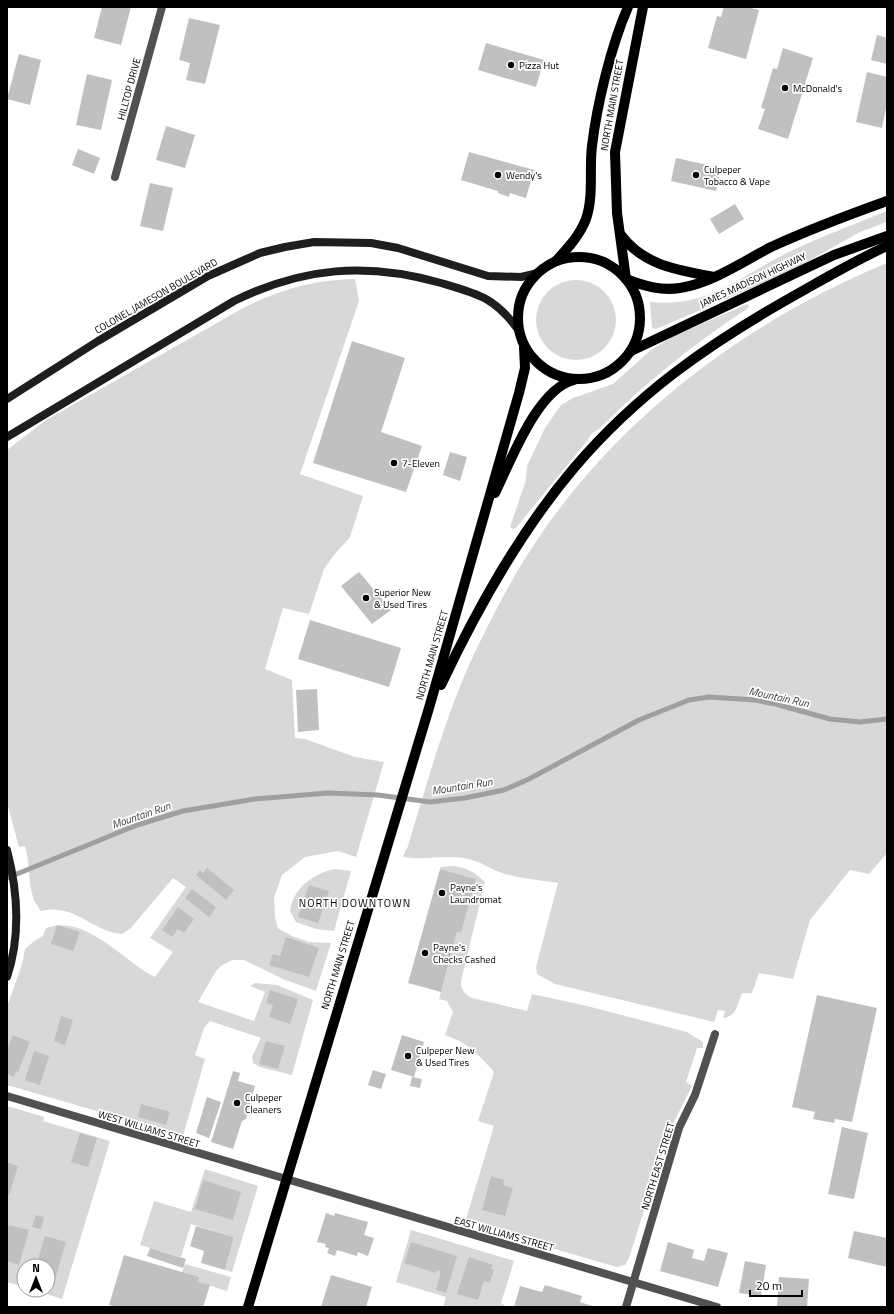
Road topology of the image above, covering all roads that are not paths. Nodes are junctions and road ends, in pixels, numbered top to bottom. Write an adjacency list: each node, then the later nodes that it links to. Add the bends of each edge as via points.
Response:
1 (162, 7): 4 (street, HILLTOP DRIVE)
2 (628, 7): 9 (main road, NORTH MAIN STREET, via 619,28 596,117 590,161 588,211 576,238)
3 (643, 7): 6 (main road, NORTH MAIN STREET, via 615,152)
4 (115, 177)
5 (887, 201): 11 (main road, JAMES MADISON HIGHWAY, via 772,247)
6 (620, 234): 11 (main road, via 634,250 656,263 675,270); 12 (main road, NORTH MAIN STREET)
7 (887, 236): 15 (main road, JAMES MADISON HIGHWAY, via 834,255)
8 (887, 246): 20 (main road, via 776,306 699,353 610,428 550,499 504,567 460,644)
9 (556, 261): 10 (main road, NORTH MAIN STREET); 12 (main road, NORTH MAIN STREET, via 582,257 594,259 617,270)
10 (538, 273): 13 (main road, NORTH MAIN STREET, via 527,285 521,297 518,309); 17 (main road, COLONEL JAMESON BOULEVARD, via 521,278 488,276 398,248 371,243 314,242 284,246 233,263 208,276)
11 (714, 277): 12 (main road, JAMES MADISON HIGHWAY, via 690,286 672,289 644,286)
12 (626, 279): 15 (main road, NORTH MAIN STREET, via 636,296 640,314 638,333)
13 (519, 331): 14 (main road, NORTH MAIN STREET); 18 (main road, via 507,314 485,297 393,272 344,270 282,280 234,301)
14 (524, 347): 16 (main road, NORTH MAIN STREET, via 546,370 564,378); 19 (main road, NORTH MAIN STREET, via 525,368)
15 (631, 351): 16 (main road, NORTH MAIN STREET, via 613,369 602,375)
16 (576, 379): 19 (main road, NORTH MAIN STREET, via 560,385 536,412)
17 (7, 399)
18 (7, 437)
19 (484, 515): 20 (main road, NORTH MAIN STREET)
20 (429, 708): 25 (main road, NORTH MAIN STREET)
21 (7, 850): 22 (main road, via 16,895 15,941)
22 (7, 977)
23 (715, 1034): 26 (street, NORTH EAST STREET, via 695,1095 679,1128)
24 (7, 1096): 25 (street, WEST WILLIAMS STREET)
25 (285, 1180): 26 (street, EAST WILLIAMS STREET); 27 (main road, NORTH MAIN STREET)
26 (633, 1282): 28 (street, NORTH EAST STREET); 29 (street, EAST WILLIAMS STREET)
27 (248, 1307)
28 (626, 1307)
29 (717, 1307)

